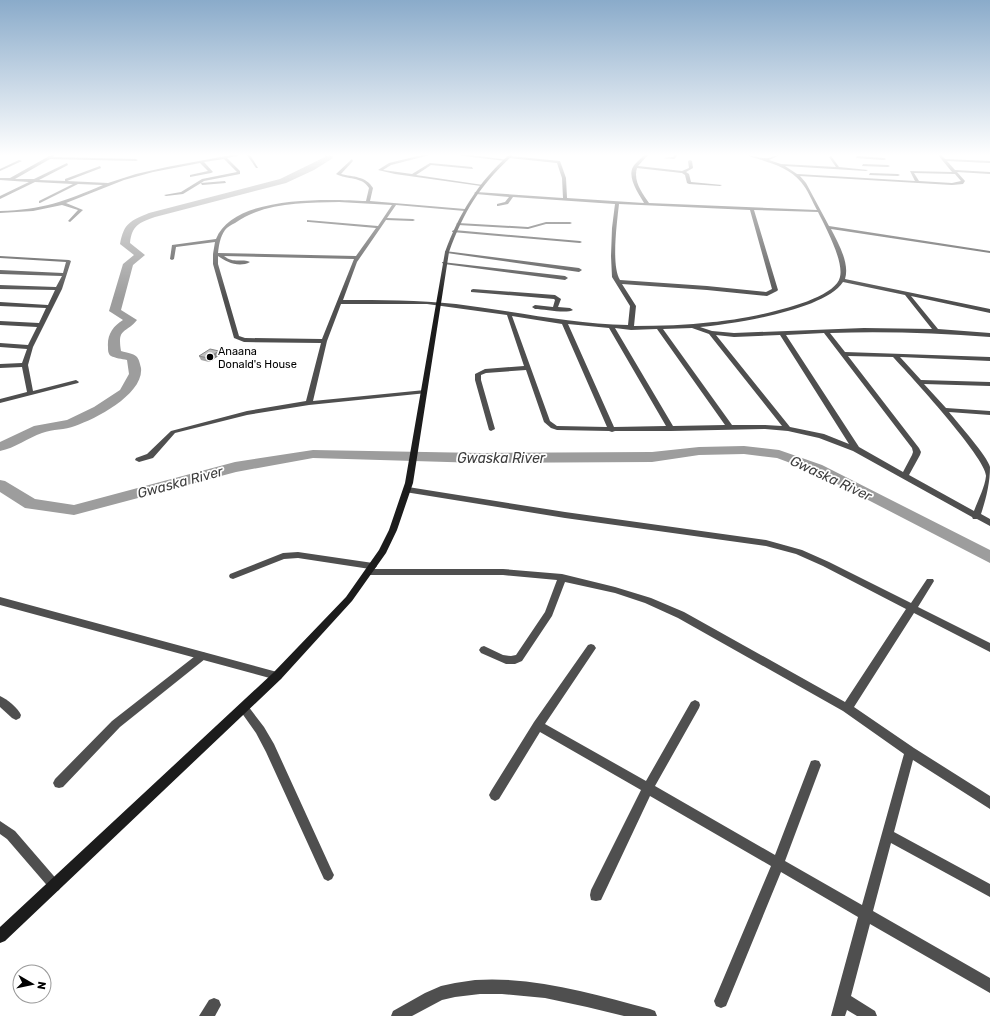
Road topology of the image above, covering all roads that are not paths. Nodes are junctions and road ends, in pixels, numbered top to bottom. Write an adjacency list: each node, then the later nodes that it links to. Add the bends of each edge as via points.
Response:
1 (296, 202): 26 (street, via 265,208 236,219 225,227)
2 (356, 202): 8 (street)
3 (470, 202): 14 (main road)
4 (508, 202): 12 (street)
5 (607, 202): 9 (street)
6 (814, 202): 15 (street)
7 (61, 203): 16 (street, via 30,210); 19 (street, via 81,210)
8 (367, 203): 11 (street)
9 (617, 203): 10 (street); 41 (street, via 613,256 615,277)
10 (647, 204): 13 (street)
11 (394, 205): 14 (street); 17 (street)
12 (498, 205)
13 (752, 209): 15 (street); 41 (street, via 775,290 772,292 751,293)
14 (465, 210): 22 (main road)
15 (819, 211): 24 (street)
16 (0, 212)
17 (384, 219): 18 (street); 23 (street)
18 (413, 220)
19 (70, 221)
20 (309, 221): 23 (street)
21 (570, 223): 22 (street, via 546,223 528,228)
22 (458, 224): 25 (main road)
23 (379, 227): 32 (street)
24 (827, 227): 29 (street); 40 (street, via 841,256 844,268)
25 (454, 231): 27 (street); 28 (main road)
26 (219, 240): 30 (street); 33 (street, via 174,246)
27 (580, 242)
28 (447, 252): 35 (main road); 36 (street)
29 (990, 252)
30 (217, 254): 32 (street); 34 (street, via 234,263); 69 (street, via 215,266 236,337 244,340)
31 (0, 256): 38 (street, via 68,260 70,262)
32 (358, 258): 47 (street)
33 (172, 259)
34 (248, 262)
35 (444, 263): 39 (street); 48 (main road)
36 (579, 270)
37 (0, 272): 38 (street)
38 (65, 275): 43 (street)
39 (565, 278)
40 (842, 280): 45 (street); 60 (street, via 826,294 788,309)
41 (619, 282): 62 (street, via 633,306)
42 (0, 287): 43 (street)
43 (59, 289): 50 (street)
44 (473, 291): 46 (street)
45 (906, 293): 54 (street); 64 (street)
46 (539, 296): 51 (street); 52 (street, via 558,299)
47 (339, 302): 48 (street); 69 (street)
48 (437, 303): 55 (street); 81 (main road)
49 (0, 304): 50 (street)
50 (49, 307): 59 (street)
51 (535, 307): 52 (street); 56 (street)
52 (555, 309): 53 (street)
53 (570, 310)
54 (990, 311)
55 (509, 314): 56 (street); 77 (street)
56 (532, 317): 57 (street)
57 (564, 322): 61 (street); 91 (street)
58 (0, 323): 59 (street)
59 (41, 325): 71 (street)
60 (692, 326): 63 (street); 66 (street)
61 (611, 327): 62 (street); 89 (street)
62 (631, 328): 63 (street)
63 (659, 328): 87 (street)
64 (936, 331): 65 (street); 68 (street)
65 (826, 332): 67 (street); 72 (street)
66 (711, 333): 67 (street); 90 (street)
67 (782, 333): 92 (street)
68 (990, 334)
69 (324, 341): 84 (street)
70 (0, 345): 71 (street)
71 (30, 347): 75 (street)
72 (843, 354): 73 (street); 95 (street, via 915,448 916,456)
73 (895, 354): 74 (street); 79 (street)
74 (990, 359)
75 (25, 365): 76 (street); 82 (street)
76 (0, 366)
77 (527, 368): 88 (street, via 485,371 478,374); 91 (street, via 550,425 564,429)
78 (76, 382): 82 (street)
79 (919, 382): 80 (street); 85 (street)
80 (990, 384)
81 (425, 392): 84 (street); 96 (main road)
82 (30, 393): 83 (street)
83 (0, 401)
84 (309, 403): 93 (street, via 247,413 173,432 150,456)
85 (943, 410): 86 (street); 94 (street)
86 (990, 413)
87 (730, 427): 89 (street); 90 (street)
88 (491, 429)
89 (671, 429): 91 (street)
90 (788, 429): 92 (street, via 821,436)
91 (612, 430)
92 (856, 449): 95 (street)
93 (140, 460)
94 (989, 467): 97 (street, via 990,475)
95 (904, 476): 97 (street)
96 (408, 490): 99 (main road, via 394,530 384,551); 104 (street, via 766,543 820,561)
97 (976, 517): 98 (street)
98 (990, 523)
99 (371, 569): 100 (street, via 298,555 283,556); 101 (street, via 503,572); 109 (main road, via 342,607)
100 (233, 576)
101 (562, 577): 107 (street, via 549,613 519,658 509,661); 112 (street, via 648,600 681,615)
102 (930, 581): 104 (street)
103 (0, 601): 108 (street)
104 (911, 608): 106 (street); 112 (street)
105 (591, 648): 115 (street)
106 (990, 648)
107 (484, 650)
108 (202, 656): 109 (street); 118 (street, via 116,724)
109 (277, 676): 113 (main road)
110 (0, 701): 114 (street)
111 (695, 705): 119 (street)
112 (847, 708): 116 (street)
113 (244, 709): 125 (street, via 270,748); 126 (main road)
114 (16, 714)
115 (538, 725): 119 (street); 120 (street)
116 (910, 752): 121 (street); 123 (street)
117 (815, 766): 124 (street)
118 (59, 783)
119 (648, 788): 124 (street); 128 (street)
120 (495, 795)
121 (990, 803)
122 (0, 827): 126 (street, via 11,835)
123 (888, 835): 127 (street); 129 (street)
124 (778, 863): 129 (street); 133 (street)
125 (328, 875)
126 (55, 886): 130 (main road)
127 (990, 891)
128 (596, 895)
129 (866, 913): 131 (street); 132 (street)
130 (0, 936)
131 (990, 986)
132 (843, 999): 136 (street); 137 (street)
133 (721, 1001)
134 (398, 1016): 135 (street, via 440,993 462,988 508,986 584,999)
135 (650, 1016)
136 (838, 1016)
137 (870, 1016)

